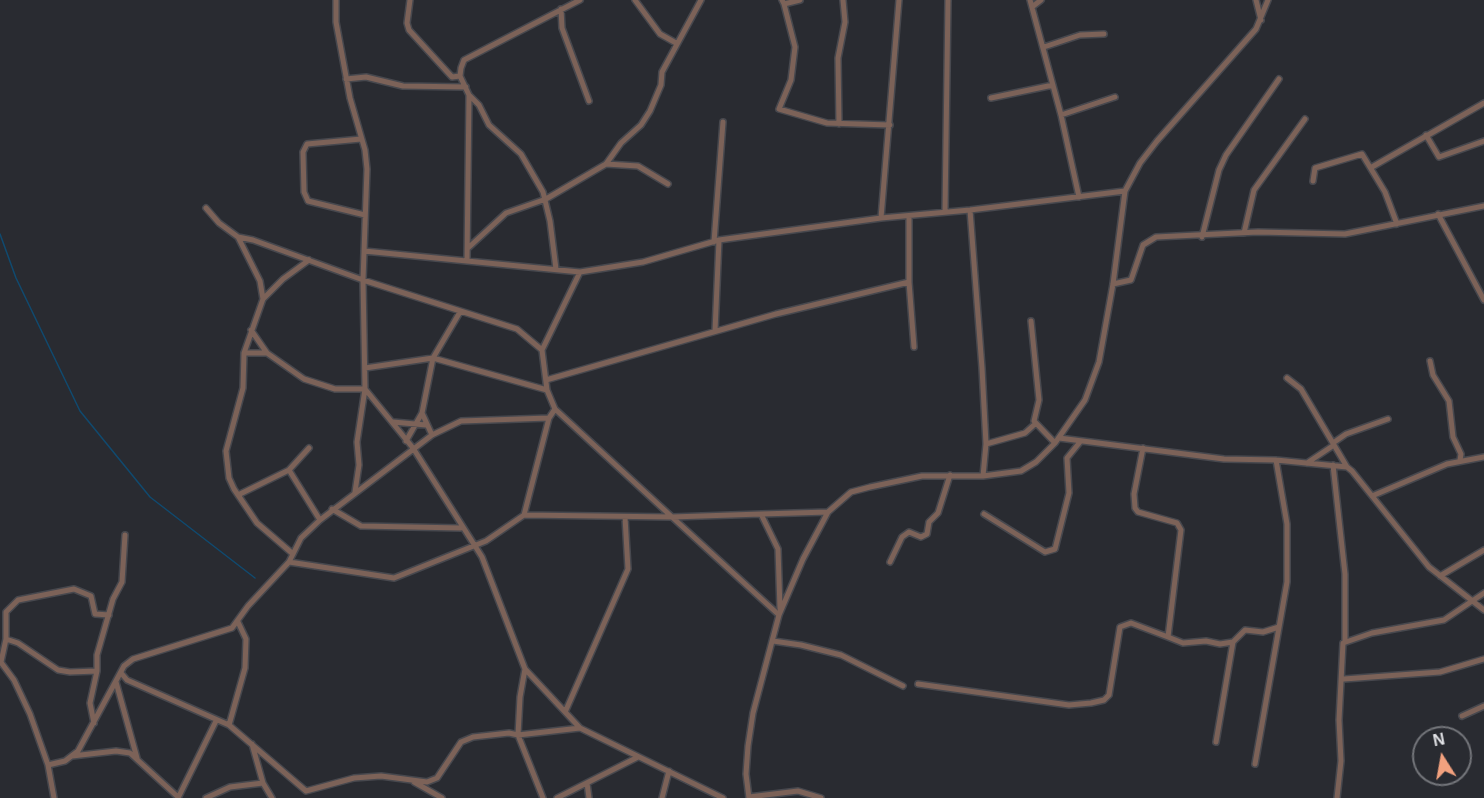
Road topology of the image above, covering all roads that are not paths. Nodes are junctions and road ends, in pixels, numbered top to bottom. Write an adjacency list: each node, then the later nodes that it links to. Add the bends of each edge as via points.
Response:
1 (336, 0): 22 (street)
2 (410, 0): 21 (street, via 409,30 452,77)
3 (580, 0): 16 (street)
4 (635, 0): 19 (street, via 660,34)
5 (701, 0): 19 (street)
6 (800, 0): 14 (street)
7 (843, 0): 34 (street, via 845,22 838,58)
8 (899, 0): 35 (street)
9 (948, 0): 49 (street)
10 (1030, 0): 15 (street)
11 (1041, 0): 15 (street)
12 (1257, 0): 17 (street)
13 (1268, 0): 17 (street)
14 (783, 2): 34 (street, via 795,47 791,80 778,107)
15 (1032, 7): 20 (street)
16 (561, 9): 21 (street, via 464,60); 29 (street, via 562,28)
17 (1261, 20): 43 (street, via 1140,163)
18 (1104, 34): 20 (street, via 1080,35)
19 (676, 43): 39 (street, via 660,76 661,85 650,111)
20 (1044, 47): 24 (street)
21 (460, 76): 25 (street)
22 (346, 79): 25 (street, via 366,77 403,86); 37 (street)
23 (1279, 79): 57 (street, via 1226,155)
24 (1053, 85): 28 (street); 31 (street)
25 (466, 87): 26 (street)
26 (469, 95): 45 (street, via 499,137 521,154); 59 (street)
27 (1115, 97): 31 (street)
28 (991, 98)
29 (589, 101)
30 (1484, 102): 36 (street)
31 (1061, 115): 44 (street)
32 (1305, 119): 55 (street, via 1254,190)
33 (723, 122): 58 (street)
34 (839, 124): 35 (street)
35 (890, 125): 53 (street)
36 (1426, 135): 38 (street, via 1439,157); 40 (street)
37 (361, 139): 51 (street, via 367,169); 51 (street, via 306,144 304,192 308,201)
38 (1484, 141)
39 (606, 165): 42 (street, via 638,166); 45 (street)
40 (1372, 167): 41 (street, via 1359,153 1315,168); 54 (street)
41 (1313, 181)
42 (668, 184)
43 (1125, 191): 44 (street); 67 (street)
44 (1079, 197): 48 (street)
45 (546, 199): 59 (street, via 506,213); 63 (street)
46 (1484, 206): 50 (street)
47 (207, 208): 56 (street)
48 (970, 210): 49 (street); 97 (street)
49 (945, 212): 52 (street)
50 (1438, 214): 54 (street); 69 (street)
51 (366, 215): 60 (street)
52 (909, 216): 53 (street); 66 (street)
53 (881, 218): 58 (street)
54 (1397, 224): 55 (street, via 1345,234)
55 (1244, 233): 57 (street)
56 (238, 237): 61 (street); 68 (street, via 260,281)
57 (1202, 237): 67 (street, via 1149,240 1137,255 1131,280)
58 (716, 241): 64 (street, via 643,262); 73 (street)
59 (468, 248): 62 (street)
60 (364, 251): 62 (street); 65 (street)
61 (309, 260): 65 (street); 68 (street)
62 (467, 261): 63 (street)
63 (556, 269): 64 (street)
64 (580, 272): 75 (street)
65 (363, 280): 70 (street); 80 (street)
66 (909, 282): 73 (street); 74 (street)
67 (1113, 284): 95 (street, via 1093,382)
68 (263, 298): 72 (street)
69 (1484, 300)
70 (460, 312): 75 (street, via 517,329); 78 (street)
71 (1031, 321): 90 (street, via 1039,400)
72 (251, 330): 76 (street); 77 (street)
73 (715, 331): 82 (street)
74 (914, 347)
75 (542, 350): 82 (street)
76 (244, 353): 77 (street); 112 (street, via 243,388 226,451 229,477)
77 (267, 353): 83 (street, via 304,379 335,389)
78 (433, 358): 80 (street); 84 (street); 86 (street)
79 (1430, 361): 104 (street, via 1433,375 1449,401 1452,437)
80 (365, 368): 83 (street)
81 (1287, 378): 98 (street, via 1301,389)
82 (546, 380): 84 (street)
83 (365, 389): 89 (street); 111 (street)
84 (547, 390): 85 (street)
85 (555, 409): 87 (street); 120 (street)
86 (422, 413): 91 (street); 92 (street)
87 (549, 418): 93 (street, via 468,420); 118 (street)
88 (1388, 419): 98 (street, via 1346,434)
89 (393, 422): 92 (street); 94 (street)
90 (1035, 424): 95 (street); 97 (street, via 1025,433)
91 (426, 425): 92 (street); 93 (street)
92 (414, 426): 94 (street)
93 (432, 435): 100 (street)
94 (406, 441): 100 (street)
95 (1057, 441): 96 (street); 110 (street, via 1021,471)
96 (1080, 442): 101 (street); 117 (street, via 1067,458 1069,493 1055,549 1045,552)
97 (986, 444): 110 (street)
98 (1334, 444): 105 (street); 107 (street)
99 (309, 448): 108 (street)
100 (413, 448): 111 (street); 122 (street)
101 (1143, 448): 103 (street, via 1224,459); 137 (street, via 1135,508 1177,523 1181,530)
102 (1484, 457): 104 (street)
103 (1276, 460): 105 (street); 136 (street, via 1287,524 1287,582)
104 (1460, 460): 113 (street)
105 (1305, 464): 106 (street)
106 (1333, 465): 107 (street); 140 (street, via 1345,574)
107 (1347, 467): 113 (street)
108 (289, 470): 112 (street); 121 (street)
109 (950, 475): 110 (street); 115 (street, via 922,476 851,492); 128 (street, via 927,534 906,534)
110 (983, 476)
111 (355, 492): 114 (street)
112 (238, 495): 126 (street, via 262,529)
113 (1372, 496): 129 (street)
114 (332, 509): 121 (street); 122 (street, via 361,526)
115 (828, 512): 116 (street); 133 (street, via 802,559)
116 (761, 514): 120 (street); 133 (street, via 778,549)
117 (984, 514)
118 (524, 515): 119 (street); 124 (street, via 499,534)
119 (625, 517): 120 (street); 152 (street, via 628,569)
120 (672, 517): 133 (street)
121 (320, 520): 126 (street, via 301,538)
122 (462, 528): 124 (street)
123 (125, 535): 134 (street, via 123,576)
124 (473, 546): 127 (street, via 394,578); 144 (street, via 486,567)
125 (1484, 550): 129 (street)
126 (293, 554): 127 (street)
127 (290, 562): 135 (street)
128 (890, 562)
129 (1440, 576): 131 (street)
130 (1484, 594): 131 (street)
131 (1472, 600): 132 (street); 140 (street, via 1444,620)
132 (1484, 610)
133 (780, 613): 139 (street)
134 (109, 615): 138 (street, via 95,614 91,596 74,589 26,598 6,612); 145 (street, via 97,655)
135 (238, 622): 146 (street, via 214,636 133,659 124,666); 156 (street, via 246,639 245,669)
136 (1279, 627): 141 (street, via 1263,632 1245,630); 164 (street)
137 (1168, 637): 141 (street, via 1183,643); 149 (street, via 1131,623 1120,627 1109,695 1091,703 1069,705)
138 (6, 639): 143 (street); 145 (street, via 58,670)
139 (773, 641): 150 (street, via 841,655); 183 (street, via 753,713 748,746)
140 (1345, 641): 147 (street)
141 (1233, 642): 159 (street)
142 (1484, 659): 147 (street, via 1440,672)
143 (0, 662): 165 (street, via 14,680)
144 (525, 669): 152 (street); 158 (street)
145 (97, 671): 155 (street, via 90,703)
146 (122, 674): 148 (street); 154 (street, via 127,680)
147 (1344, 679): 185 (street)
148 (116, 682): 155 (street); 163 (street)
149 (918, 684)
150 (903, 686)
151 (1484, 706): 153 (street)
152 (566, 710): 157 (street)
153 (1462, 716)
154 (216, 721): 156 (street); 173 (street)
155 (94, 723): 161 (street)
156 (229, 725): 160 (street)
157 (580, 728): 158 (street); 162 (street)
158 (518, 735): 167 (street, via 473,736 461,742 437,778); 178 (street)
159 (1216, 742)
160 (252, 744): 168 (street); 170 (street)
161 (72, 756): 163 (street, via 116,751); 165 (street)
162 (638, 757): 166 (street); 169 (street)
163 (137, 758): 173 (street)
164 (1255, 764)
165 (48, 765): 172 (street)
166 (669, 771): 181 (street); 182 (street)
167 (412, 781): 170 (street, via 381,776 354,778); 171 (street)
168 (263, 783): 174 (street, via 225,789); 175 (street)
169 (587, 783): 179 (street); 180 (street)
170 (306, 791): 176 (street)
171 (432, 795): 177 (street)
172 (54, 798)
173 (178, 798)
174 (206, 798)
175 (272, 798)
176 (312, 798)
177 (442, 798)
178 (543, 798)
179 (557, 798)
180 (589, 798)
181 (662, 798)
182 (723, 798)
183 (749, 798): 184 (street, via 798,791)
184 (821, 798)
185 (1337, 798)

